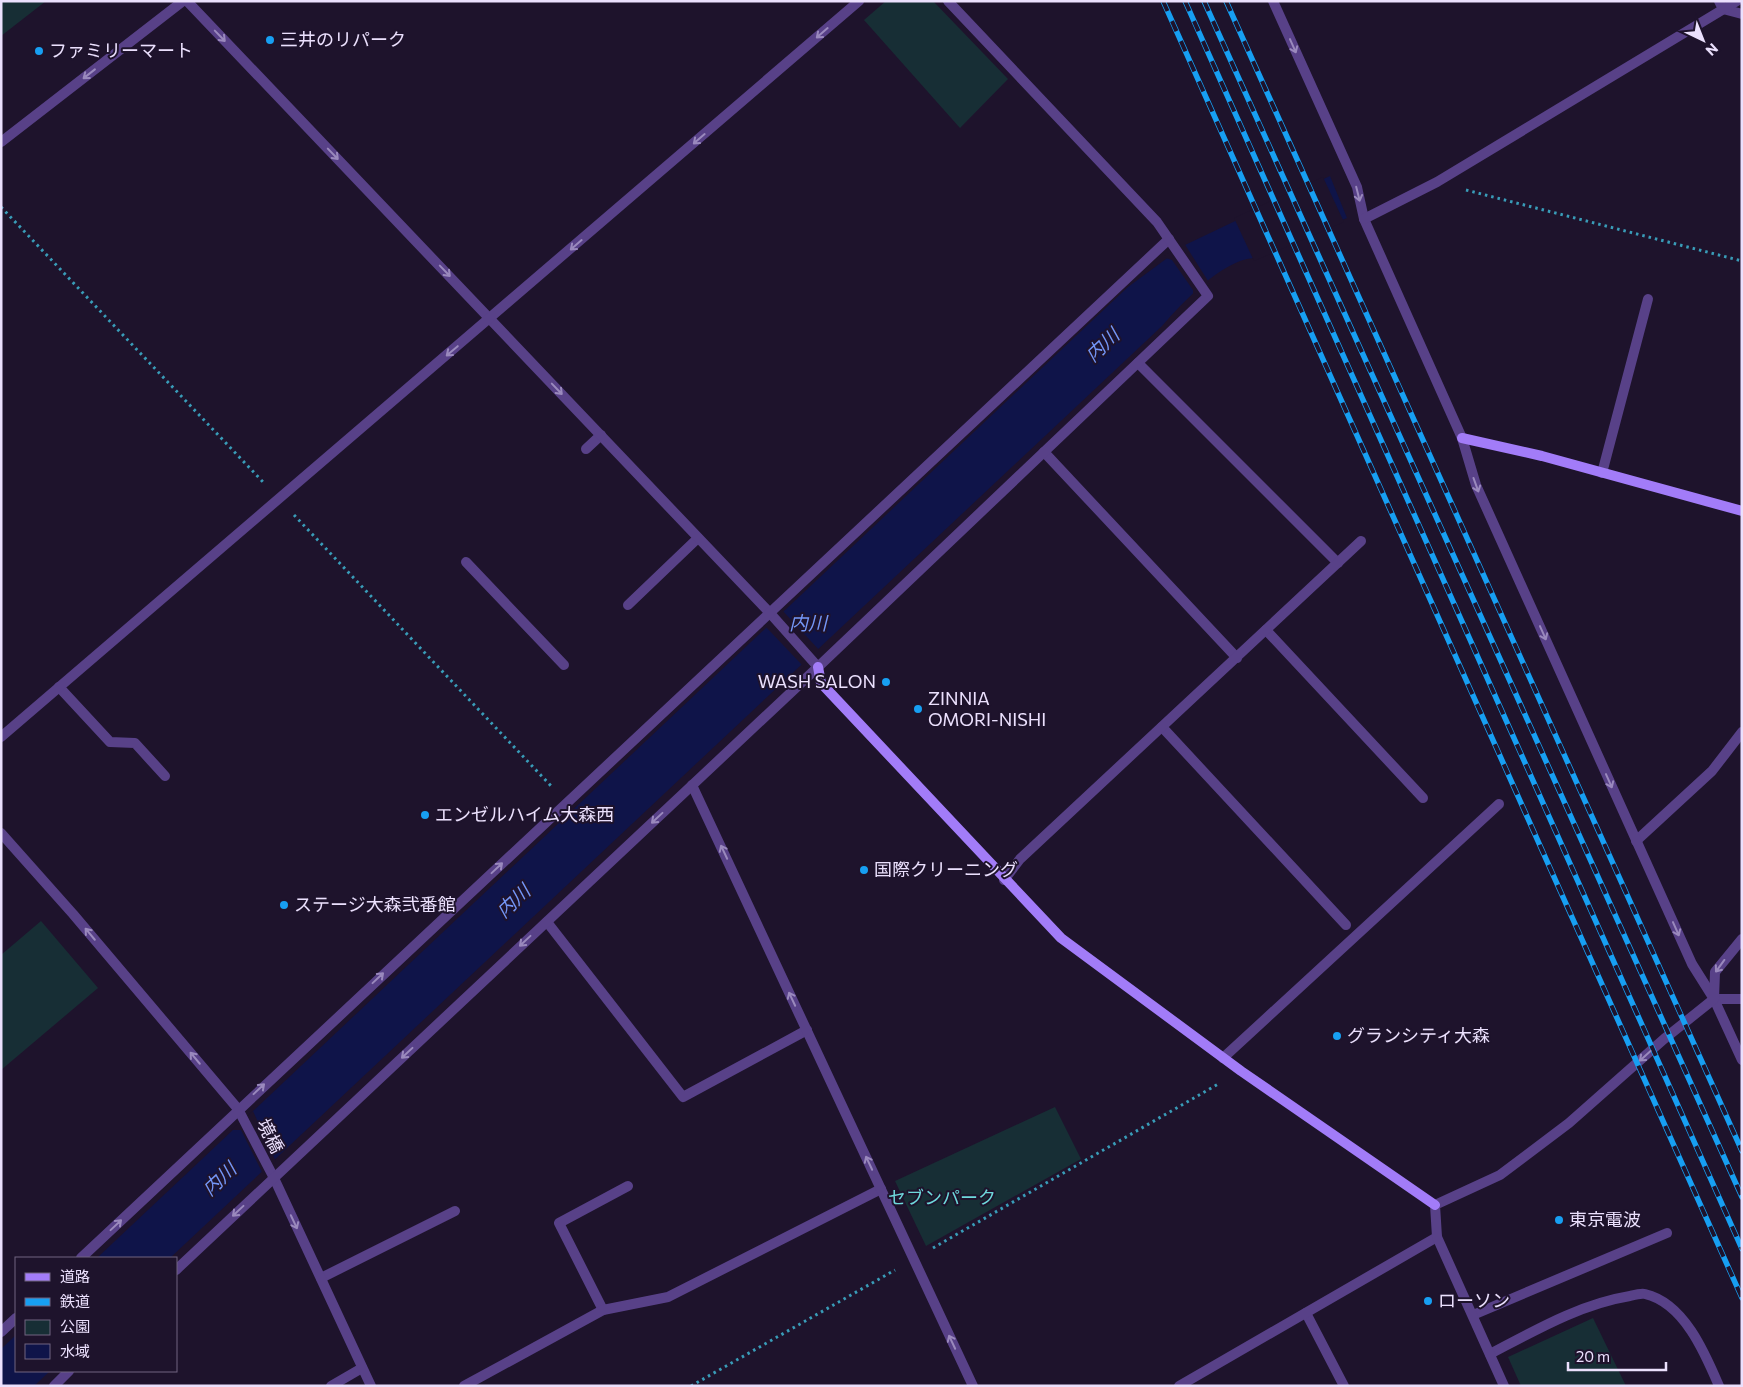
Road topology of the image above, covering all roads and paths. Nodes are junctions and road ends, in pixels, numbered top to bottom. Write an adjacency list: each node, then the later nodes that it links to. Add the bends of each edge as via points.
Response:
1 (185, 1): 8 (street, one-way to 8); 14 (street, one-way to 14)
2 (859, 1): 14 (street, one-way to 14)
3 (948, 1): 11 (street, via 1157,222)
4 (1273, 1): 10 (street, one-way to 10, via 1357,187)
5 (1736, 1): 6 (street)
6 (1721, 5): 7 (street); 9 (street)
7 (1742, 14)
8 (1, 142)
9 (1437, 182): 10 (street); 12 (path)
10 (1364, 219): 17 (street)
11 (1169, 239): 15 (street, via 1208,296); 27 (street)
12 (1742, 261)
13 (1648, 299): 20 (street)
14 (490, 319): 16 (street, one-way to 16); 32 (street, one-way to 32)
15 (1138, 363): 19 (street); 25 (street)
16 (601, 435): 18 (street); 22 (street)
17 (1462, 438): 20 (street); 41 (street, one-way to 41, via 1476,485)
18 (586, 449)
19 (1044, 452): 29 (street); 31 (street)
20 (1602, 473): 21 (street)
21 (1742, 511)
22 (698, 538): 26 (street); 27 (street)
23 (1361, 541): 25 (street)
24 (466, 562): 30 (street)
25 (1338, 563): 28 (street)
26 (628, 604)
27 (771, 615): 31 (street); 52 (street, one-way to 27)
28 (1266, 630): 29 (street); 38 (street)
29 (1237, 658): 33 (street)
30 (564, 665)
31 (816, 665): 37 (street); 42 (street, via 821,683)
32 (59, 687): 35 (street); 36 (street, via 110,742 135,743)
33 (1162, 728): 42 (street, via 1020,859); 44 (street)
34 (1742, 732): 41 (street, via 1712,771)
35 (1, 737)
36 (165, 776)
37 (692, 785): 43 (street, one-way to 43); 48 (street, one-way to 37)
38 (1423, 798)
39 (1499, 804): 49 (street)
40 (1, 833): 52 (street, 境橋, one-way to 40)
41 (1636, 841): 46 (street, one-way to 46, via 1692,964)
42 (1004, 880): 49 (street, via 1061,938)
43 (546, 922): 48 (street, via 683,1097); 53 (street, one-way to 53)
44 (1346, 925)
45 (1742, 939): 46 (street, one-way to 46, via 1715,972)
46 (1714, 999): 47 (street); 50 (street); 56 (street, one-way to 56, via 1569,1123 1500,1174)
47 (1742, 999)
48 (807, 1030): 55 (street, one-way to 48)
49 (1223, 1058): 51 (street)
50 (1742, 1060)
51 (1240, 1071): 56 (street); 61 (path)
52 (238, 1109): 53 (street, 境橋); 60 (street, one-way to 52)
53 (274, 1178): 62 (street, one-way to 62); 63 (street, 境橋, one-way to 63)
54 (628, 1186): 64 (street, via 559,1223)
55 (881, 1189): 61 (street); 64 (street, via 668,1297)
56 (1435, 1205): 59 (street)
57 (455, 1211): 63 (street)
58 (1667, 1233): 66 (street)
59 (1437, 1237): 65 (street); 66 (street)
60 (82, 1257)
61 (914, 1259): 76 (path); 77 (street, one-way to 61)
62 (178, 1268)
63 (321, 1278): 70 (street, 境橋)
64 (604, 1310): 75 (street)
65 (1306, 1313): 78 (street); 79 (street)
66 (1473, 1315): 69 (street)
67 (15, 1319): 68 (street)
68 (1, 1332)
69 (1490, 1354): 80 (street); 81 (street, via 1572,1313 1610,1299 1644,1294 1665,1304 1687,1325 1703,1350)
70 (362, 1368): 73 (street); 74 (street, 境橋)
71 (69, 1372): 72 (street)
72 (54, 1386)
73 (331, 1386)
74 (371, 1386)
75 (464, 1386)
76 (691, 1386)
77 (973, 1386)
78 (1179, 1386)
79 (1344, 1386)
80 (1504, 1386)
81 (1719, 1386)

